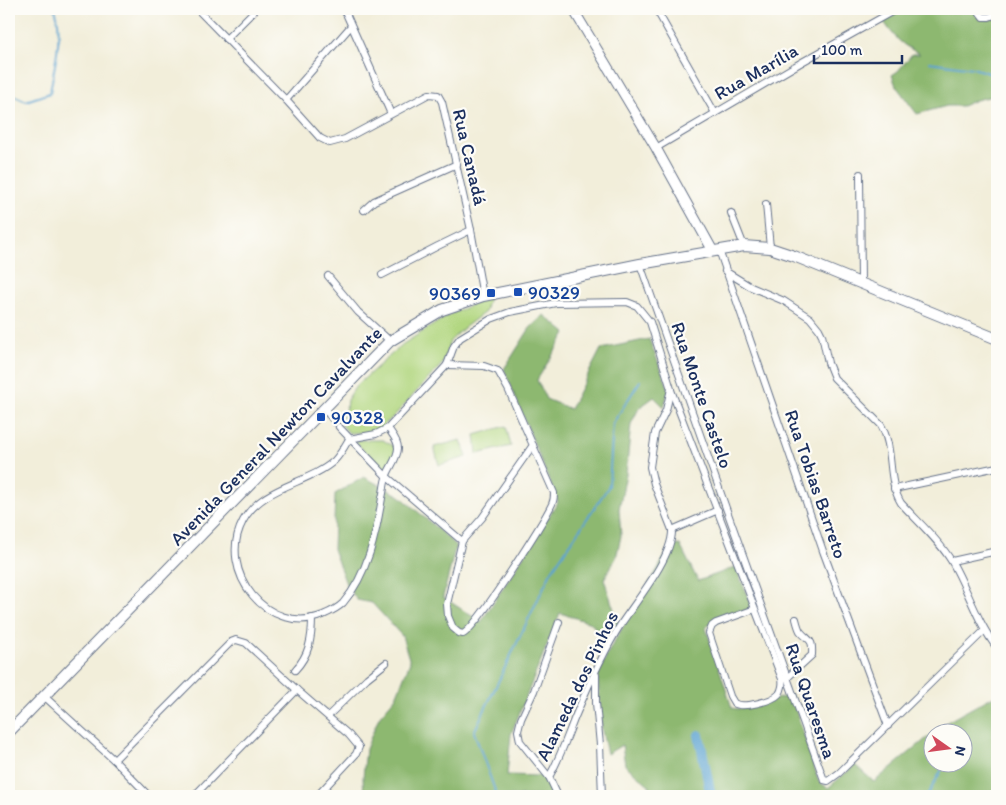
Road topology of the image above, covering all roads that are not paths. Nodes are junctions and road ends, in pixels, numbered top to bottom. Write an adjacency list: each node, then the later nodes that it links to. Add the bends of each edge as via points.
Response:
1 (197, 9): 10 (street, Rua Canadá)
2 (256, 9): 10 (street)
3 (344, 9): 9 (street)
4 (573, 9): 14 (main road)
5 (656, 9): 12 (street)
6 (897, 9): 12 (street, Rua Marília)
7 (978, 10): 8 (street, via 986,18)
8 (997, 14)
9 (351, 26): 11 (street); 13 (street)
10 (226, 39): 11 (street, Rua Canadá)
11 (286, 100): 13 (street, Rua Canadá, via 327,143 345,139)
12 (715, 113): 14 (street, Rua Marília)
13 (390, 114): 15 (street, Rua Canadá, via 429,94 438,95)
14 (656, 148): 23 (main road)
15 (457, 164): 18 (street, via 374,201); 20 (street, Rua Canadá)
16 (860, 174): 28 (street)
17 (766, 204): 22 (street)
18 (364, 210)
19 (731, 213): 21 (street)
20 (471, 230): 26 (street); 29 (street, Rua Canadá)
21 (744, 246): 22 (main road, Avenida General Newton Cavalvante); 23 (main road, Avenida General Newton Cavalvante)
22 (770, 248): 28 (main road, Avenida General Newton Cavalvante)
23 (716, 251): 24 (main road, Avenida General Newton Cavalvante); 25 (street, Rua Tobias Barreto)
24 (640, 264): 29 (main road, Avenida General Newton Cavalvante); 43 (street, Rua Monte Castelo)
25 (725, 271): 40 (street, via 802,312 819,329 834,378 885,432 890,446); 60 (street, Rua Tobias Barreto)
26 (382, 275)
27 (328, 276): 31 (street, via 358,312)
28 (861, 284): 30 (main road, Avenida General Newton Cavalvante)
29 (483, 296): 31 (main road, Avenida General Newton Cavalvante, via 442,310)
30 (997, 339)
31 (390, 341): 34 (main road, Avenida General Newton Cavalvante)
32 (447, 365): 33 (street, via 460,338 491,319 510,312 564,302 627,302 637,306 650,322); 35 (street); 37 (street, via 484,366 498,371)
33 (671, 389): 41 (street); 42 (street, via 669,403 656,433 650,467)
34 (324, 410): 36 (street); 58 (main road, Avenida General Newton Cavalvante)
35 (388, 428): 36 (street, via 376,434); 39 (street, via 398,449)
36 (349, 439): 39 (street); 48 (street, via 334,461 281,488 256,505 244,519 235,547 237,567 249,590 270,612 287,618)
37 (533, 445): 44 (street); 44 (street, via 554,493 553,502 482,614 463,634 453,628 447,604)
38 (997, 467): 40 (street)
39 (386, 476): 44 (street); 48 (street, via 374,542 363,570 342,604)
40 (894, 489): 46 (street, via 901,503)
41 (718, 510): 42 (street); 47 (street)
42 (672, 530): 55 (street, Alameda dos Pinhos, via 666,553 620,625)
43 (736, 536): 56 (street, Rua Quaresma)
44 (462, 542)
45 (997, 551): 46 (street)
46 (952, 561): 51 (street)
47 (754, 609): 47 (street, via 716,623 709,633 733,702 742,705 760,703 780,694 782,683)
48 (312, 618): 54 (street, via 309,646)
49 (796, 619): 56 (street, via 799,630 810,638 812,655)
50 (559, 622): 63 (street, via 518,731 520,741)
51 (984, 631): 52 (street); 60 (street, Rua Quaresma)
52 (997, 648)
53 (386, 663): 59 (street)
54 (295, 670)
55 (596, 673): 63 (street, Alameda dos Pinhos); 68 (street)
56 (788, 678): 60 (street, Rua Quaresma, via 826,781)
57 (297, 690): 59 (street); 62 (street, via 246,643 236,640); 65 (street)
58 (45, 697): 61 (main road, Avenida General Newton Cavalvante); 62 (street)
59 (328, 716): 66 (street, via 354,740 359,749)
60 (888, 726)
61 (9, 732)
62 (114, 760): 64 (street)
63 (550, 777): 67 (street)
64 (146, 795)
65 (194, 796)
66 (317, 796)
67 (558, 796)
68 (602, 796)

